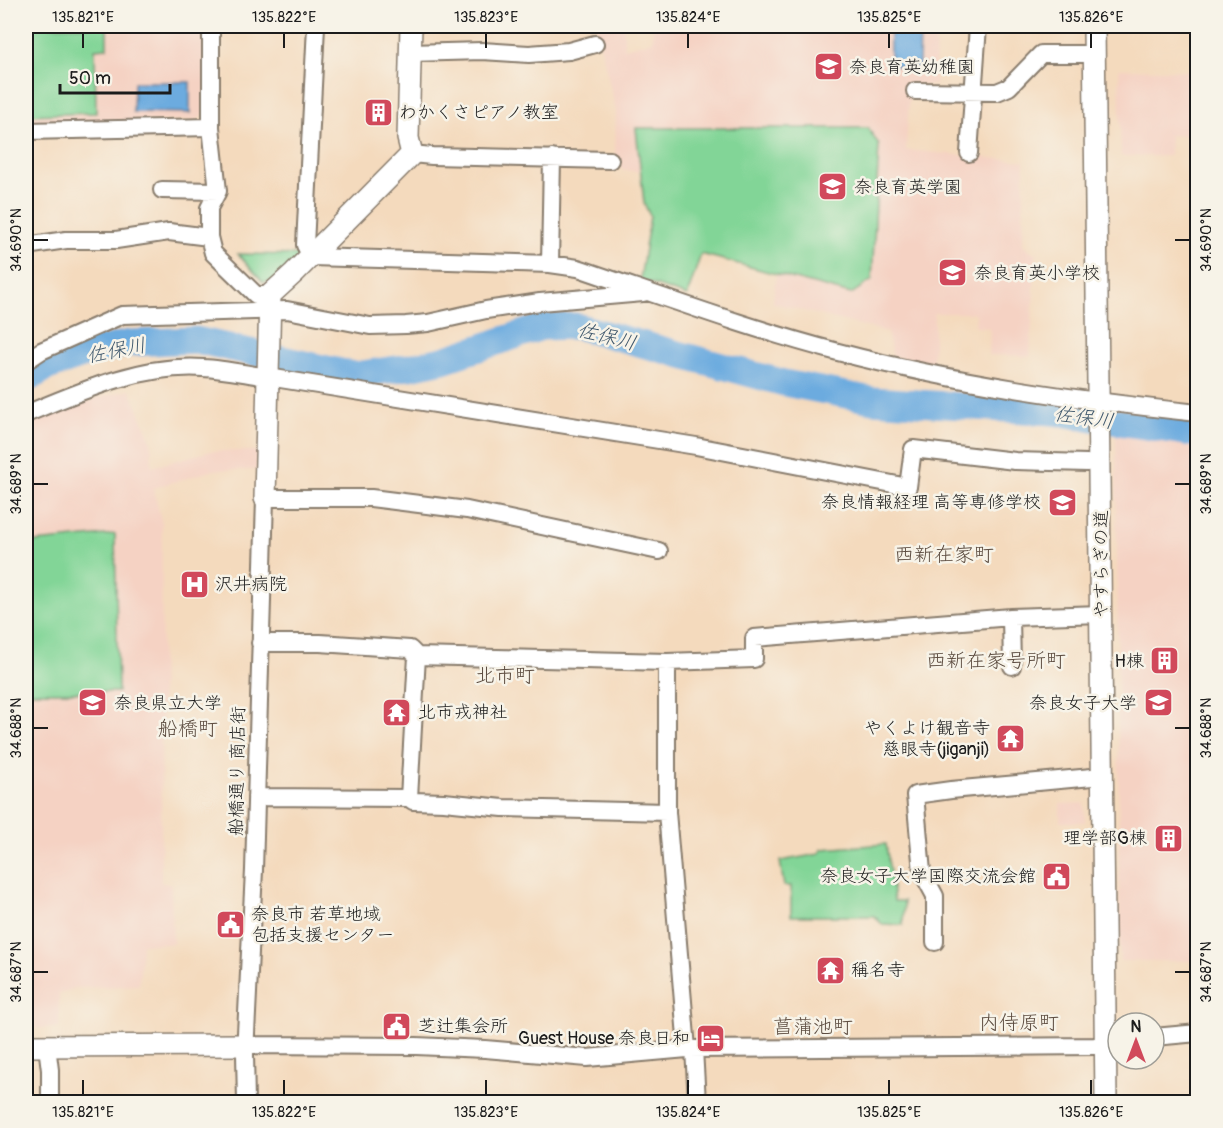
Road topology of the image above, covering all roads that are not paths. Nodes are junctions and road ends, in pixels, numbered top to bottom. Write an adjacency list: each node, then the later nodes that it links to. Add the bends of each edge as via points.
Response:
1 (211, 26): 11 (street)
2 (316, 26): 21 (street, via 305,245)
3 (411, 26): 7 (street)
4 (978, 26): 10 (street)
5 (1094, 26): 8 (street, やすらぎの道)
6 (595, 44): 7 (street, via 569,51 529,54)
7 (410, 53): 14 (street, via 408,138)
8 (1095, 54): 10 (street, via 1041,54 1009,87 997,92); 27 (street, やすらぎの道)
9 (915, 91): 10 (street)
10 (973, 91): 13 (street)
11 (211, 128): 12 (street); 18 (street)
12 (26, 131)
13 (969, 153)
14 (412, 154): 15 (street); 21 (street)
15 (552, 158): 16 (street); 22 (street)
16 (610, 160)
17 (162, 189): 18 (street)
18 (219, 191): 19 (street, via 209,208)
19 (209, 237): 20 (street, via 169,232); 24 (street, via 213,253 256,296)
20 (26, 246)
21 (311, 257): 22 (street); 24 (street)
22 (550, 264): 23 (street, via 578,268)
23 (650, 292): 24 (street, via 540,302 406,325 370,326 287,310); 27 (street, via 759,330 839,352 916,371)
24 (270, 303): 25 (street, via 122,315); 26 (street)
25 (26, 361)
26 (268, 376): 29 (street, via 203,368 159,370 103,383); 30 (street, via 696,446 908,487 914,448); 31 (street)
27 (1099, 405): 28 (street); 33 (street, やすらぎの道)
28 (1197, 413)
29 (26, 414)
30 (1087, 464)
31 (265, 498): 32 (street, via 370,498 467,510); 35 (street, 船橋通り 商店街)
32 (659, 551)
33 (1101, 614): 34 (street); 39 (street, やすらぎの道)
34 (1011, 617): 37 (street, via 754,638 754,659); 38 (street)
35 (260, 643): 36 (street, via 411,649); 40 (street, 船橋通り 商店街)
36 (417, 656): 37 (street); 41 (street)
37 (667, 662): 42 (street)
38 (1012, 666)
39 (1103, 776): 43 (street, via 915,795 921,872 935,896); 44 (street, やすらぎの道)
40 (256, 797): 41 (street); 48 (street, 船橋通り 商店街)
41 (409, 798): 42 (street, via 503,808)
42 (667, 812): 51 (street)
43 (935, 942)
44 (1111, 1011)
45 (1197, 1033): 46 (street)
46 (1166, 1035)
47 (1106, 1044): 51 (street, via 1095,1047)
48 (246, 1045): 50 (street); 51 (street, via 485,1049 587,1058); 54 (street, 船橋通り 商店街)
49 (26, 1046): 50 (street)
50 (47, 1046): 53 (street)
51 (691, 1049): 55 (street)
52 (1109, 1071): 56 (street, やすらぎの道)
53 (50, 1102)
54 (246, 1102)
55 (697, 1102)
56 (1106, 1102)

